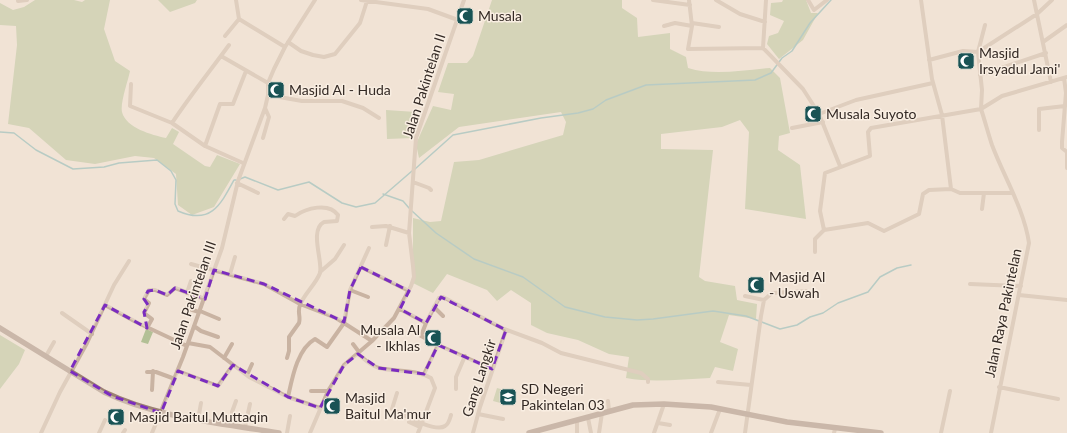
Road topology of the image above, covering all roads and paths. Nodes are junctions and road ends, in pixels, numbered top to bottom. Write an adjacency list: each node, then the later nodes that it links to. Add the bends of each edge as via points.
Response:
1 (18, 0): 2 (street)
2 (27, 0)
3 (236, 0): 18 (street)
4 (315, 0): 27 (street)
5 (361, 0): 15 (street)
6 (464, 0): 19 (street, Jalan Pakintelan II)
7 (654, 0): 16 (street)
8 (716, 0): 20 (street, via 740,14)
9 (766, 0): 20 (street)
10 (808, 0): 11 (street, via 814,10)
11 (827, 0)
12 (921, 0): 35 (street)
13 (1034, 0): 17 (street)
14 (1052, 0): 17 (street)
15 (367, 1): 19 (street, via 428,9); 27 (street, via 360,23 335,54 324,57 313,55)
16 (690, 2): 22 (street)
17 (1037, 14): 28 (street); 32 (street)
18 (239, 19): 26 (street); 30 (street)
19 (458, 20): 61 (street, Jalan Pakintelan II, via 416,138)
20 (765, 22): 31 (street)
21 (985, 24): 32 (street, Jalan Raya Pakintelan)
22 (692, 25): 24 (street, via 675,23); 25 (street); 31 (street, via 688,48 690,50)
23 (1067, 25): 28 (street)
24 (664, 26)
25 (719, 27)
26 (225, 36)
27 (288, 42): 30 (street)
28 (1043, 42): 33 (street)
29 (229, 45): 34 (street)
30 (285, 47): 40 (street)
31 (763, 48): 47 (street, via 803,89)
32 (978, 52): 35 (street, via 963,51); 37 (street, Jalan Raya Pakintelan)
33 (1046, 53): 37 (street); 39 (street)
34 (221, 56): 36 (street); 51 (street)
35 (929, 60): 41 (street)
36 (246, 71): 40 (street); 55 (street, via 233,104 220,104)
37 (980, 75): 46 (street, Jalan Raya Pakintelan)
38 (1066, 78): 39 (street); 44 (street)
39 (1051, 82): 46 (street, via 1002,96)
40 (268, 83): 43 (street)
41 (933, 83): 47 (street, via 856,100); 48 (street)
42 (131, 84): 51 (street, via 130,106)
43 (268, 95): 45 (street); 49 (street, via 302,101 342,101 363,108)
44 (1065, 106): 53 (street, via 1039,110); 56 (street, via 1062,148)
45 (265, 108): 54 (street, via 269,117); 57 (street)
46 (981, 109): 48 (street); 66 (street, Jalan Raya Pakintelan, via 992,145)
47 (819, 114): 50 (street)
48 (942, 115): 58 (street, via 871,128 868,132 870,156); 62 (street)
49 (379, 118)
50 (823, 122): 52 (street); 58 (street)
51 (172, 123): 55 (street)
52 (792, 128)
53 (1039, 130)
54 (263, 138)
55 (205, 146): 57 (street)
56 (1067, 153): 59 (street)
57 (243, 163): 60 (street, Jalan Pakintelan III)
58 (840, 166): 71 (street, via 827,172 824,177 820,211)
59 (1067, 168)
60 (237, 182): 64 (street); 81 (street, Jalan Pakintelan III, via 230,218)
61 (413, 182): 63 (street); 72 (street, Jalan Pakintelan II)
62 (951, 189): 65 (street, via 960,193); 71 (street, via 925,192 918,214 888,230 881,231 868,222)
63 (431, 190)
64 (258, 193)
65 (984, 193): 66 (street); 67 (street)
66 (1012, 193): 86 (street, Jalan Raya Pakintelan, via 1025,224 1029,244)
67 (982, 209)
68 (284, 219): 82 (street, via 288,214 295,216 314,208 329,209 337,213 337,221 321,223 319,228 317,245)
69 (390, 226): 70 (street); 72 (street); 74 (street)
70 (372, 227)
71 (824, 230): 76 (street, via 816,238)
72 (409, 233): 88 (street, Jalan Pakintelan II, via 414,277)
73 (344, 245): 82 (street, via 335,259)
74 (386, 245)
75 (369, 248): 80 (street)
76 (814, 252)
77 (235, 257): 83 (street)
78 (129, 261): 98 (street)
79 (191, 264): 81 (street)
80 (361, 267): 87 (street); 88 (street)
81 (214, 270): 83 (street); 94 (street, Jalan Pakintelan III)
82 (320, 272): 97 (street)
83 (230, 274): 97 (street, via 264,284)
84 (191, 281): 90 (street)
85 (970, 284): 86 (street)
86 (1021, 286): 91 (street, Jalan Raya Pakintelan)
87 (350, 290): 93 (street); 106 (street)
88 (409, 291): 101 (street, Jalan Pakintelan II)
89 (806, 291): 95 (street, via 772,293)
90 (187, 293): 94 (street); 110 (street, via 175,288 168,295 155,290 148,291 144,300 149,303 144,313 152,320)
91 (1019, 295): 96 (street); 138 (street, Jalan Raya Pakintelan)
92 (745, 296): 95 (street)
93 (368, 297)
94 (204, 299): 102 (street, Jalan Pakintelan III)
95 (764, 300): 137 (street)
96 (1067, 300)
97 (300, 304): 106 (street); 124 (street, via 300,324 289,337)
98 (105, 305): 110 (street); 112 (street)
99 (434, 307): 104 (street); 107 (street); 111 (street, via 439,298 443,298)
100 (186, 308): 102 (street)
101 (400, 308): 107 (street); 114 (street, Jalan Pakintelan II)
102 (200, 312): 105 (street); 108 (street, Jalan Pakintelan III)
103 (62, 313): 112 (street)
104 (444, 316)
105 (219, 319)
106 (344, 323): 114 (street); 145 (street, via 328,346 315,339 306,348 292,378)
107 (426, 323): 119 (street, via 421,336)
108 (194, 326): 113 (street); 116 (street, Jalan Pakintelan III)
109 (0, 328): 121 (main road)
110 (148, 328): 116 (street)
111 (506, 330): 127 (street, Gang Langkir); 135 (street, via 564,354 641,373)
112 (92, 334): 128 (street)
113 (218, 337)
114 (372, 341): 120 (street, Jalan Pakintelan II)
115 (54, 342): 121 (street)
116 (188, 344): 123 (street, via 210,347); 129 (street, Jalan Pakintelan III)
117 (232, 344): 123 (street)
118 (353, 344): 120 (street)
119 (438, 345): 122 (street); 132 (street)
120 (359, 353): 132 (street, via 378,368); 142 (street, Jalan Pakintelan II, via 344,365)
121 (46, 356): 128 (main road)
122 (465, 356): 127 (street); 139 (street, via 457,373)
123 (224, 358): 126 (street)
124 (287, 358)
125 (252, 364): 133 (street)
126 (233, 365): 129 (street, via 218,386); 133 (street)
127 (492, 369): 156 (street, Gang Langkir)
128 (70, 371): 155 (main road, via 108,394); 173 (street)
129 (178, 371): 134 (street, Jalan Pakintelan III)
130 (147, 372): 131 (street)
131 (153, 372): 134 (street); 140 (street)
132 (424, 374): 169 (street, via 431,378 434,388)
133 (247, 375): 145 (street)
134 (175, 379): 155 (street, Jalan Pakintelan III)
135 (648, 382)
136 (718, 382): 137 (street)
137 (751, 385): 158 (street)
138 (999, 387): 146 (street); 190 (street, Jalan Raya Pakintelan)
139 (456, 389)
140 (152, 390)
141 (312, 391): 142 (street)
142 (328, 391): 152 (street, Jalan Pakintelan II)
143 (950, 391): 189 (street)
144 (397, 393): 169 (street, via 392,409)
145 (288, 397): 152 (street)
146 (1058, 399)
147 (236, 401): 168 (street, via 232,412)
148 (608, 401): 154 (street)
149 (202, 403): 164 (street)
150 (250, 404): 171 (street)
151 (664, 404): 153 (main road); 154 (main road, via 634,405); 167 (street)
152 (320, 408): 178 (street, Jalan Pakintelan II)
153 (720, 409): 158 (main road); 186 (street)
154 (609, 412): 157 (main road)
155 (161, 413): 164 (main road); 175 (street, Jalan Pakintelan III)
156 (478, 414): 162 (street); 180 (street, Gang Langkir)
157 (602, 414): 161 (main road); 184 (street)
158 (747, 414): 172 (main road); 187 (street)
159 (451, 415): 169 (street, via 444,427)
160 (290, 416): 177 (street)
161 (588, 418): 165 (main road); 183 (street)
162 (502, 419)
163 (105, 420): 174 (street)
164 (198, 420): 168 (main road)
165 (577, 421): 181 (main road); 182 (street)
166 (409, 422): 169 (street)
167 (658, 423): 170 (street); 185 (street)
168 (232, 425): 171 (main road)
169 (421, 425): 179 (street)
170 (670, 425)
171 (245, 427): 176 (main road)
172 (835, 431): 188 (main road)
173 (41, 433)
174 (100, 433)
175 (152, 433)
176 (279, 433)
177 (288, 433)
178 (310, 433)
179 (418, 433)
180 (474, 433)
181 (529, 433)
182 (576, 433)
183 (591, 433)
184 (599, 433)
185 (654, 433)
186 (711, 433)
187 (745, 433)
188 (881, 433)
189 (941, 433)
190 (991, 433)

